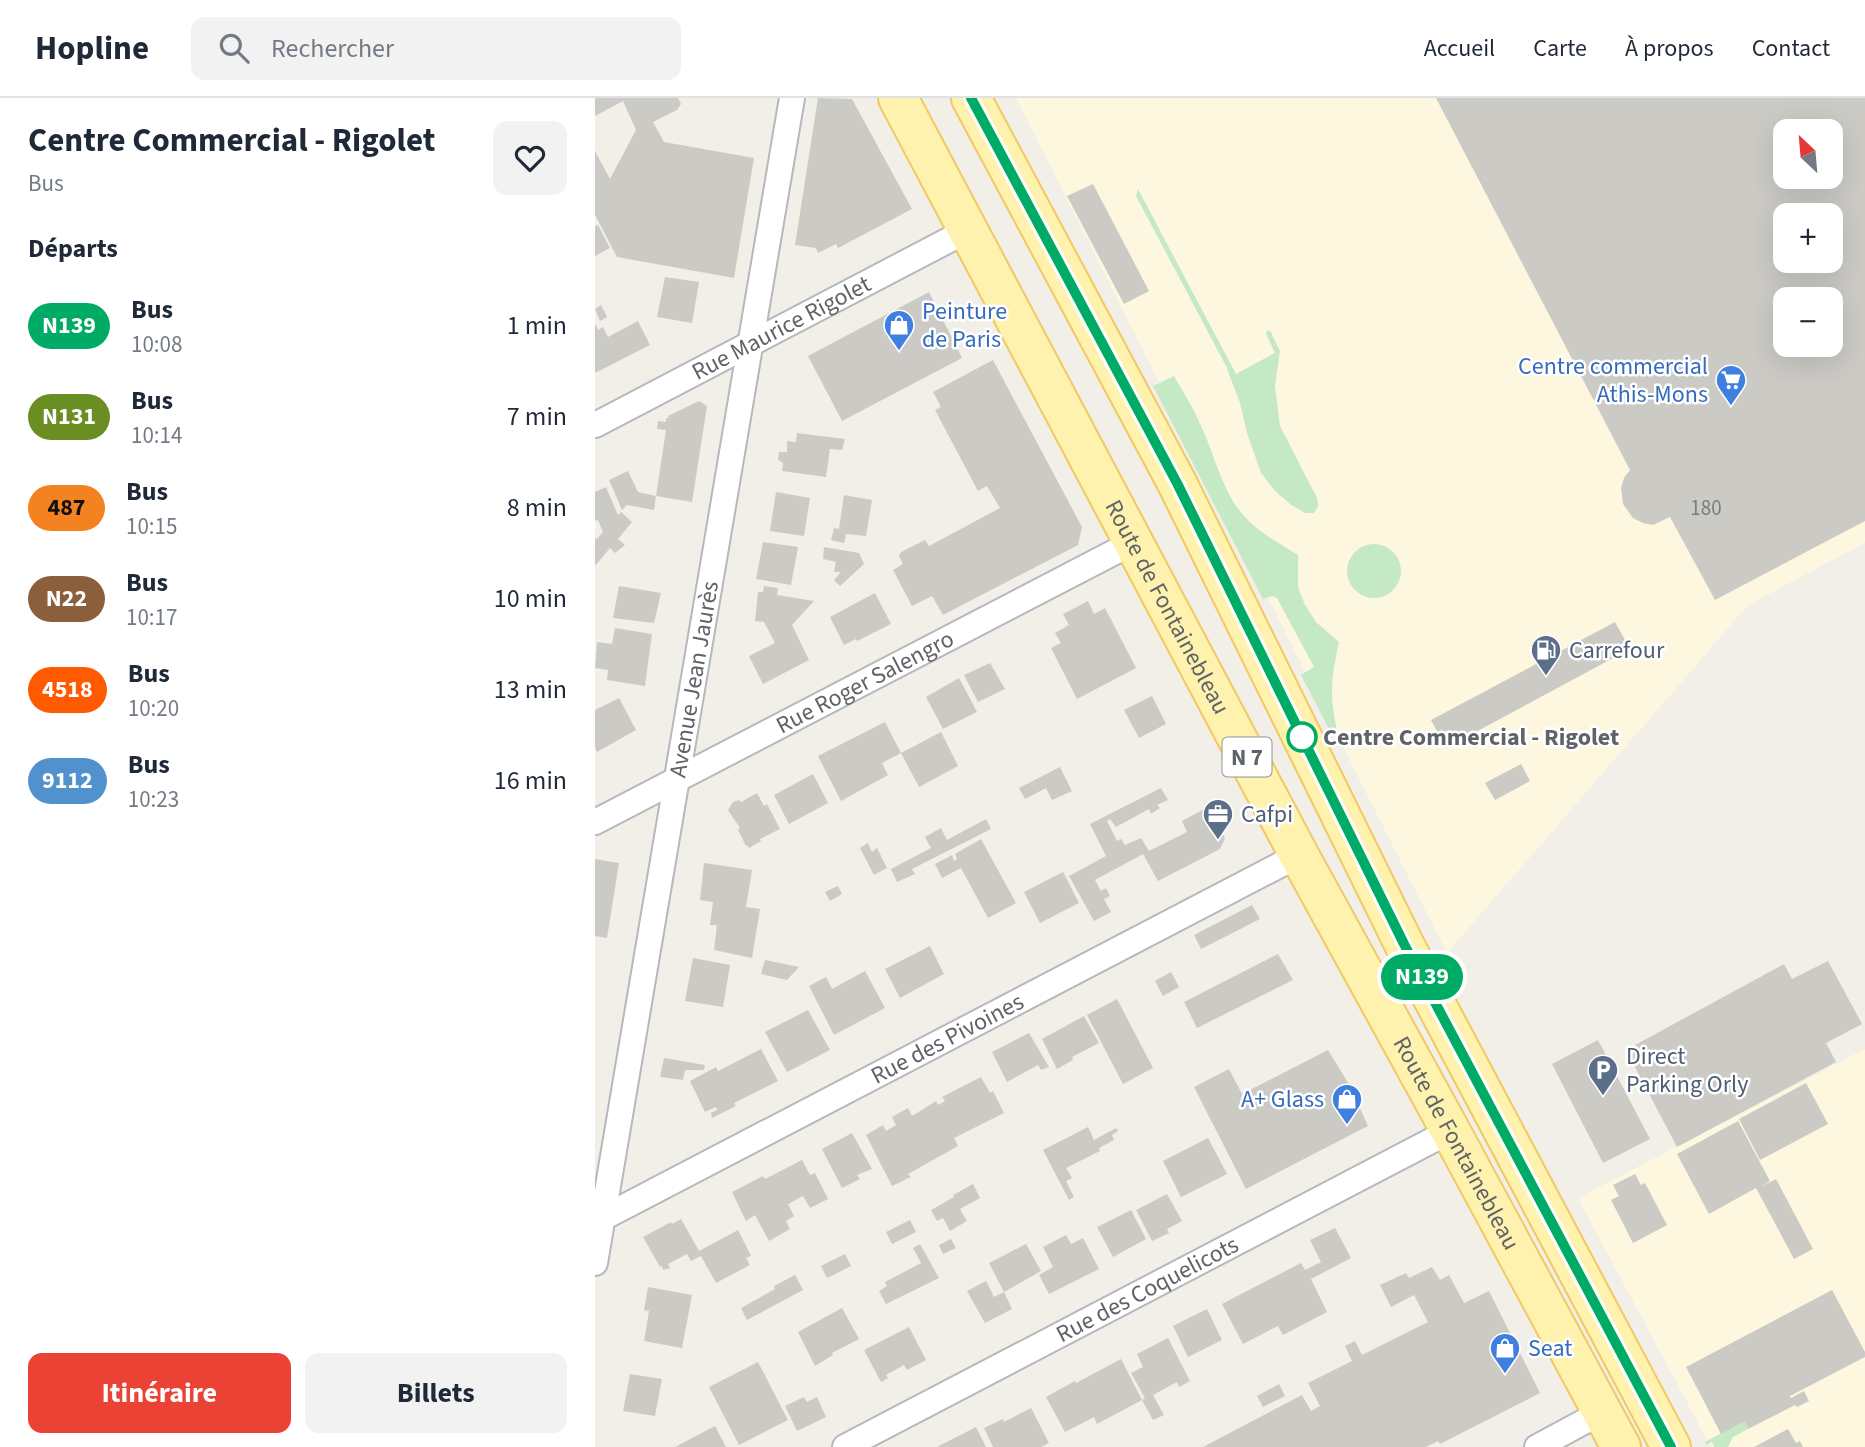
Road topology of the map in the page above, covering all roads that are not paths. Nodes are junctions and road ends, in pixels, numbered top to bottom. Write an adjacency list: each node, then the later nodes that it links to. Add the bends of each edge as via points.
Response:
1 (792, 98): 5 (street, Avenue Jean Jaurès)
2 (898, 98): 4 (main road, Route de Fontainebleau / N 7)
3 (971, 98): 18 (main road, N 7, via 1177,483 1404,944)
4 (968, 230): 5 (street, Rue Maurice Rigolet); 7 (main road, Route de Fontainebleau / N 7)
5 (751, 343): 6 (street, Rue Maurice Rigolet); 8 (street, Avenue Jean Jaurès)
6 (595, 425)
7 (1134, 542): 8 (street, Rue Roger Salengro); 10 (main road, Route de Fontainebleau / N 7)
8 (677, 779): 9 (street, Rue Roger Salengro); 12 (street, Avenue Jean Jaurès)
9 (595, 822)
10 (1299, 855): 11 (main road, Route de Fontainebleau / N 7); 12 (street, Rue des Pivoines)
11 (1450, 1131): 14 (main road, Route de Fontainebleau / N 7); 15 (street, Rue des Coquelicots)
12 (598, 1220): 13 (street, Avenue Jean Jaurès)
13 (595, 1263)
14 (1602, 1412): 16 (street); 17 (main road, Route de Fontainebleau / N 7)
15 (845, 1447)
16 (1537, 1447)
17 (1621, 1447)
18 (1671, 1447)

